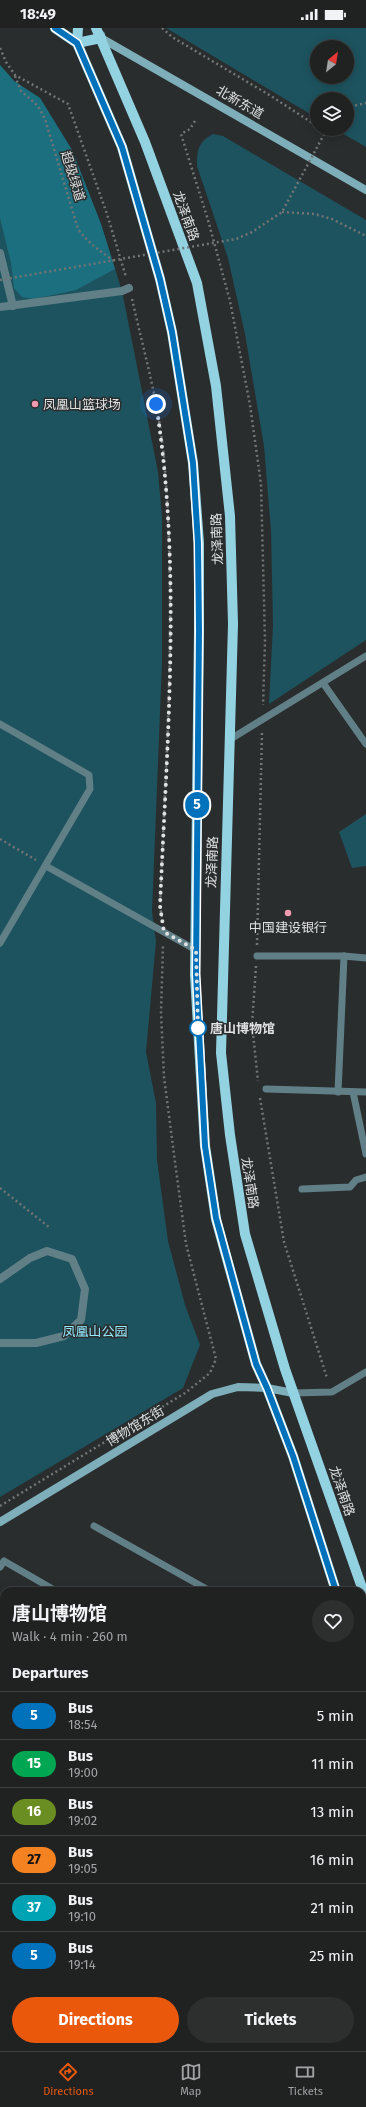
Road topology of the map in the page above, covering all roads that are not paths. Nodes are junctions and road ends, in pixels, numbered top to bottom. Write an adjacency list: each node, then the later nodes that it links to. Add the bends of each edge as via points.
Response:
1 (55, 28): 5 (main road)
2 (78, 28): 5 (main road, 龙泽南路)
3 (96, 28): 4 (main road)
4 (101, 33): 5 (main road); 6 (street, 北新东道); 14 (main road, 龙泽南路, via 145,142 197,283 216,386 230,516 233,624)
5 (77, 43): 18 (main road, 龙泽南路, via 122,147 160,279 172,332 193,463 198,543 199,630)
6 (366, 190)
7 (0, 253): 9 (street)
8 (129, 288): 9 (street, via 122,292)
9 (13, 306): 10 (street)
10 (0, 307)
11 (366, 656): 12 (lane)
12 (323, 683): 14 (lane); 15 (lane)
13 (0, 724): 16 (lane, via 89,775 90,789)
14 (229, 740): 33 (main road, 龙泽南路, via 221,1053 245,1234)
15 (366, 744)
16 (46, 866): 17 (lane); 18 (lane)
17 (0, 943)
18 (196, 950): 32 (main road, 龙泽南路, via 200,1086 205,1146 216,1218 256,1364)
19 (257, 956): 20 (lane)
20 (344, 956): 21 (lane); 23 (lane)
21 (366, 958)
22 (262, 1090): 23 (lane)
23 (338, 1092): 24 (lane)
24 (353, 1092): 25 (lane); 26 (lane)
25 (366, 1092)
26 (366, 1154)
27 (366, 1177): 28 (lane, via 356,1180 350,1187)
28 (302, 1189)
29 (0, 1279): 30 (street, via 30,1258 46,1251 72,1260 85,1289 81,1320 64,1336 36,1343)
30 (0, 1343)
31 (366, 1372): 33 (lane, via 332,1392)
32 (267, 1388): 33 (street, 博物馆东街); 34 (street, 博物馆东街, via 238,1386 212,1394); 39 (main road, 龙泽南路, via 293,1456)
33 (293, 1393): 40 (main road, 龙泽南路)
34 (0, 1522)
35 (94, 1526): 38 (lane)
36 (0, 1567): 37 (lane, via 4,1561)
37 (49, 1587)
38 (203, 1587)
39 (335, 1587)
40 (361, 1587)

